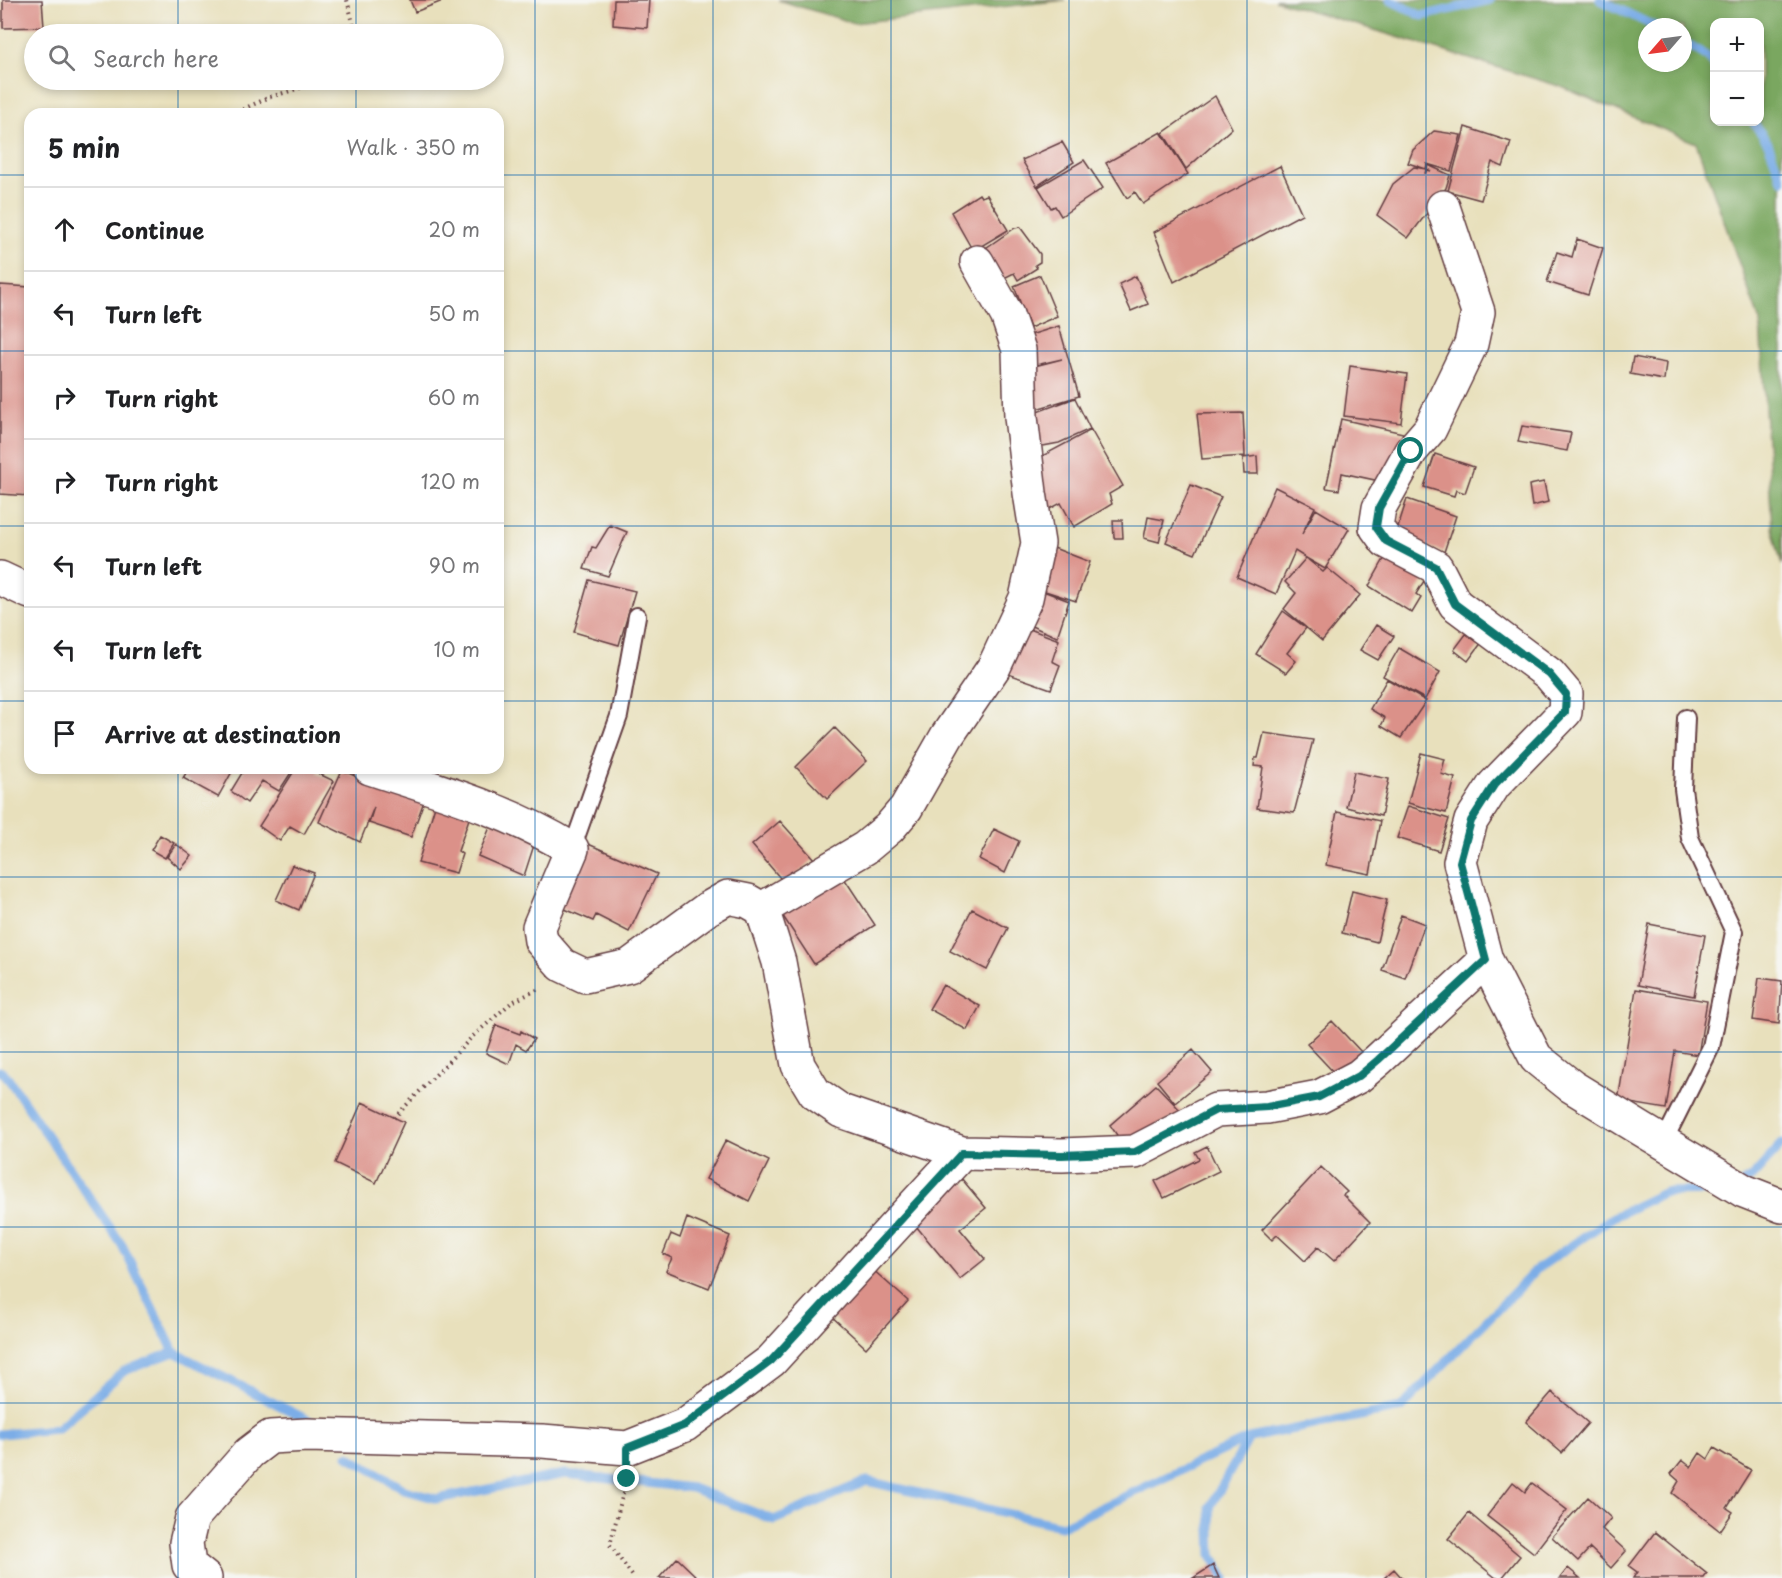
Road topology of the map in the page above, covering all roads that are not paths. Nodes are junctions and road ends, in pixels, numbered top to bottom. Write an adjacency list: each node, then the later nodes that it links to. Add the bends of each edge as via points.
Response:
1 (1443, 207): 10 (street, via 1478,312 1471,344 1430,429 1411,451 1384,498 1376,527 1386,541 1436,567 1455,604 1549,674 1566,694 1565,712 1494,785 1471,821 1460,862)
2 (977, 262): 9 (street, via 1007,315 1019,350 1021,417 1038,543 1026,598 994,668 890,828 865,848)
3 (0, 578): 4 (street)
4 (24, 589)
5 (637, 616): 8 (lane, via 619,716)
6 (1686, 718): 11 (lane, via 1683,789 1690,838 1734,932 1711,1047)
7 (388, 774): 8 (street, via 500,811)
8 (572, 849): 9 (street, via 539,927 541,941 562,965 585,976 629,966 728,897)
9 (762, 909): 12 (street, via 779,962 798,1065 815,1093 841,1112)
10 (1486, 960): 11 (street, via 1536,1058 1571,1086); 12 (street, via 1359,1076 1319,1097 1267,1107 1216,1110 1135,1152)
11 (1663, 1143): 13 (street, via 1738,1187)
12 (962, 1153): 14 (street, via 771,1361 685,1425 627,1448 542,1441 270,1437 249,1453 192,1518 186,1544 189,1565)
13 (1782, 1206)
14 (205, 1578)

